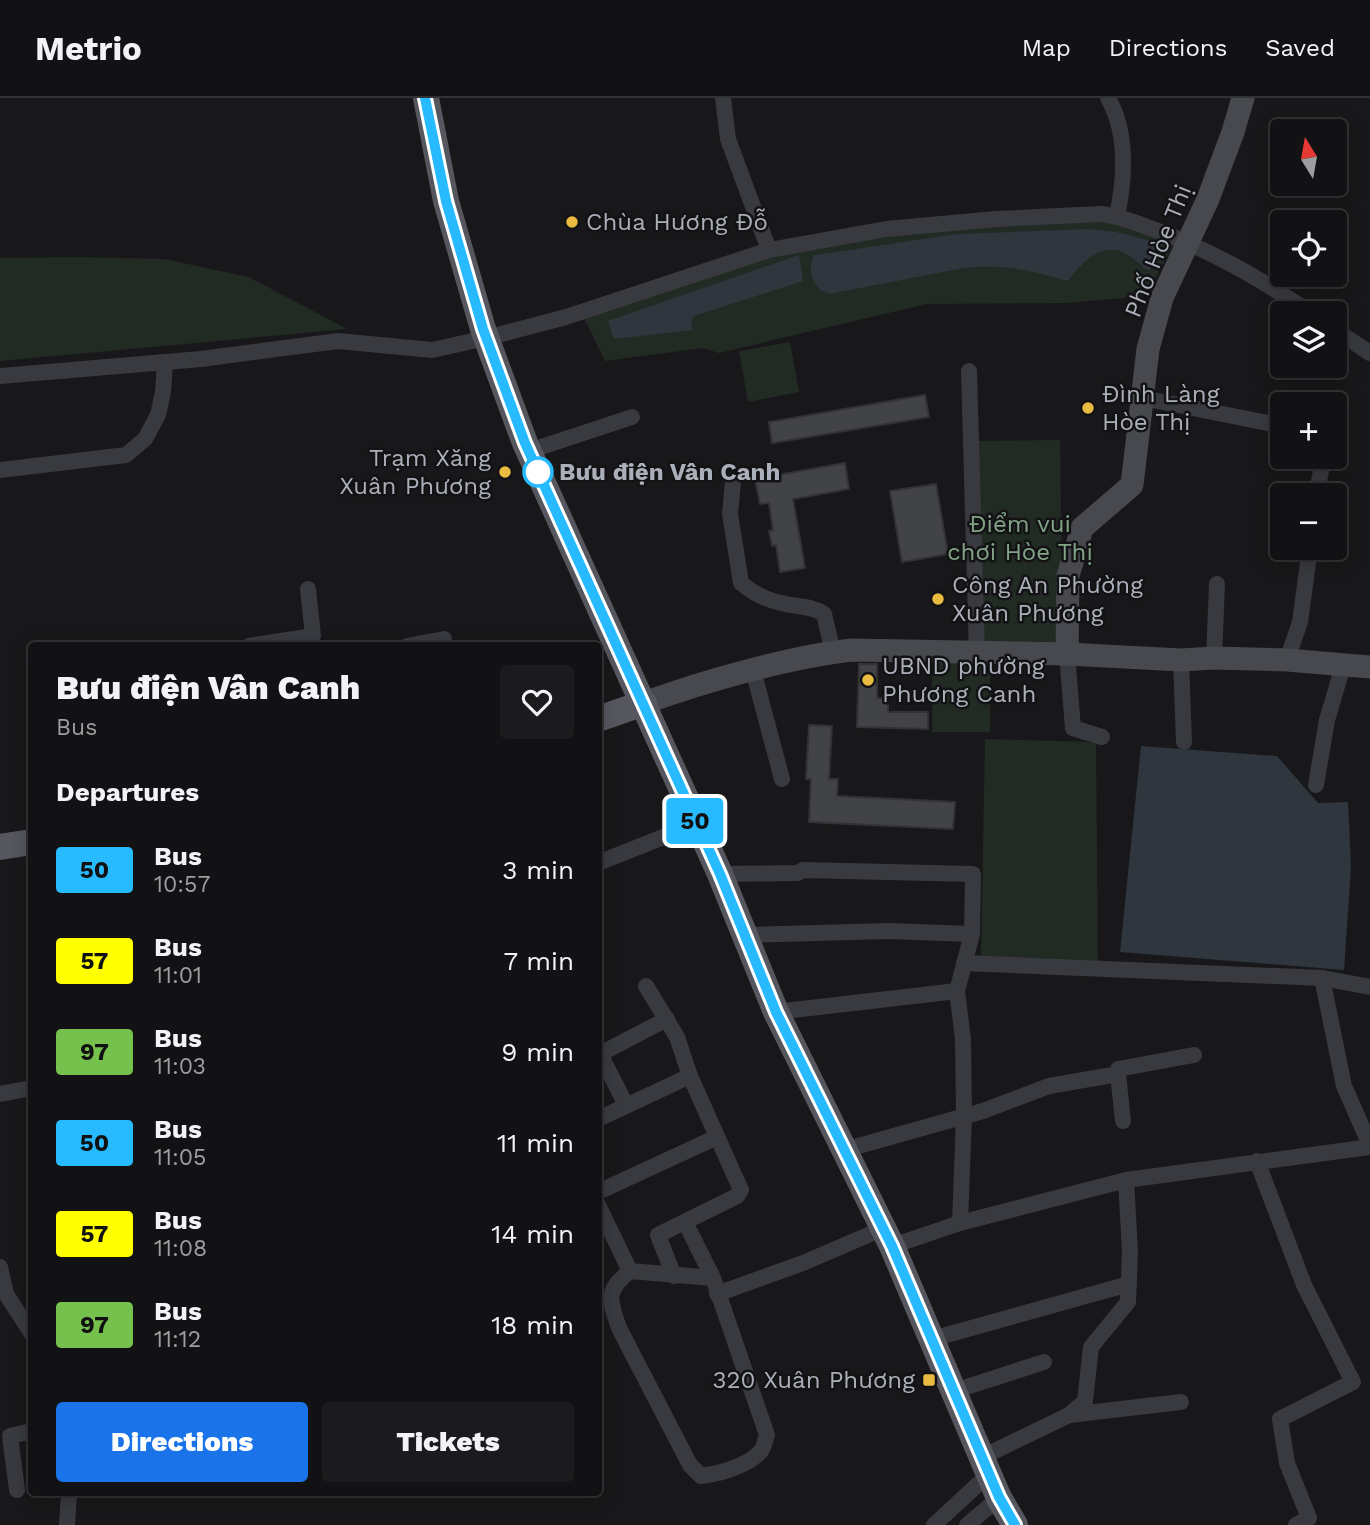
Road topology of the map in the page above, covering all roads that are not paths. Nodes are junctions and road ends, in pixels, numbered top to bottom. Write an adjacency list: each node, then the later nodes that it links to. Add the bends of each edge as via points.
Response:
1 (426, 98): 9 (main road, via 446,201)
2 (723, 98): 7 (street, via 728,139)
3 (1108, 98): 5 (street, via 1123,149)
4 (1244, 98): 6 (street, Phố Hòe Thị, via 1208,199)
5 (1117, 216): 6 (street); 7 (street, via 996,219 886,229)
6 (1187, 242): 8 (street, via 1255,275); 15 (street, Phố Hòe Thị, via 1162,298 1148,349)
7 (769, 250): 9 (street, via 566,317)
8 (1293, 301)
9 (486, 338): 12 (street, via 432,350 338,341); 18 (main road)
10 (1347, 338): 11 (street)
11 (1370, 354)
12 (164, 363): 14 (street); 19 (street, via 158,415 145,439 126,455)
13 (969, 370): 28 (street)
14 (0, 376)
15 (1143, 398): 17 (street); 29 (street, Phố Hòe Thị, via 1132,485 1082,528 1068,576)
16 (632, 417): 18 (street)
17 (1270, 423)
18 (529, 452): 36 (main road)
19 (0, 470)
20 (733, 482): 27 (street, via 730,514 741,583 757,596 818,609 824,614)
21 (1308, 560): 32 (street, via 1300,622)
22 (1217, 584): 30 (street)
23 (308, 589): 25 (street, via 313,636)
24 (444, 639): 26 (street)
25 (286, 642)
26 (428, 642)
27 (833, 652): 28 (street); 35 (street)
28 (977, 653): 29 (street)
29 (1067, 654): 31 (street); 38 (street, via 1073,728)
30 (1214, 658): 31 (street); 32 (street)
31 (1181, 660): 39 (street)
32 (1287, 660): 33 (street)
33 (1343, 666): 34 (street); 41 (street, via 1327,720)
34 (1370, 667)
35 (753, 670): 36 (street); 40 (street)
36 (645, 703): 37 (main road); 42 (main road)
37 (602, 718)
38 (1102, 737)
39 (1184, 742)
40 (782, 779)
41 (1316, 785)
42 (696, 824): 45 (street); 46 (main road)
43 (28, 843): 44 (main road)
44 (0, 847)
45 (602, 861)
46 (720, 874): 47 (street, via 803,870 973,874); 48 (main road)
47 (972, 934): 48 (street); 49 (street)
48 (743, 935): 54 (main road)
49 (964, 963): 50 (street); 53 (street)
50 (1322, 978): 52 (street); 68 (street, via 1343,1086)
51 (646, 986): 55 (street)
52 (1370, 987)
53 (957, 991): 54 (street); 64 (street)
54 (776, 1012): 69 (main road)
55 (667, 1019): 56 (street); 60 (street)
56 (602, 1053)
57 (1194, 1055): 59 (street, via 1118,1069)
58 (602, 1061): 63 (street)
59 (1118, 1074): 64 (street, via 1049,1086); 66 (street)
60 (690, 1076): 63 (street); 67 (street)
61 (28, 1089): 62 (street)
62 (0, 1094)
63 (626, 1105): 65 (street)
64 (964, 1116): 69 (street); 75 (street)
65 (602, 1117)
66 (1123, 1121)
67 (716, 1137): 72 (street); 74 (street, via 741,1190)
68 (1370, 1146): 70 (street)
69 (844, 1150): 76 (main road)
70 (1257, 1161): 71 (street); 96 (street, via 1304,1285 1353,1382 1280,1419 1287,1463 1309,1518)
71 (1126, 1180): 75 (street); 80 (street)
72 (602, 1190)
73 (602, 1213): 78 (street)
74 (685, 1223): 79 (street, via 658,1235); 81 (street)
75 (960, 1223): 76 (street)
76 (887, 1237): 81 (street); 83 (main road)
77 (0, 1267): 82 (street, via 6,1294)
78 (630, 1271): 79 (street); 81 (street, via 612,1290 619,1328 690,1465 701,1476 751,1460 763,1450 767,1435)
79 (674, 1276): 81 (street)
80 (1129, 1284): 83 (street); 87 (street, via 1128,1302 1091,1347 1085,1401)
81 (715, 1286)
82 (28, 1328)
83 (932, 1339): 85 (main road)
84 (1044, 1362): 85 (street)
85 (954, 1391): 89 (main road)
86 (1181, 1402): 87 (street)
87 (1069, 1415): 89 (street)
88 (28, 1432): 90 (street, via 10,1436)
89 (991, 1476): 93 (street); 94 (street); 95 (main road)
90 (17, 1490)
91 (69, 1496): 92 (street)
92 (67, 1525)
93 (934, 1525)
94 (967, 1525)
95 (1015, 1525)
96 (1296, 1525)

